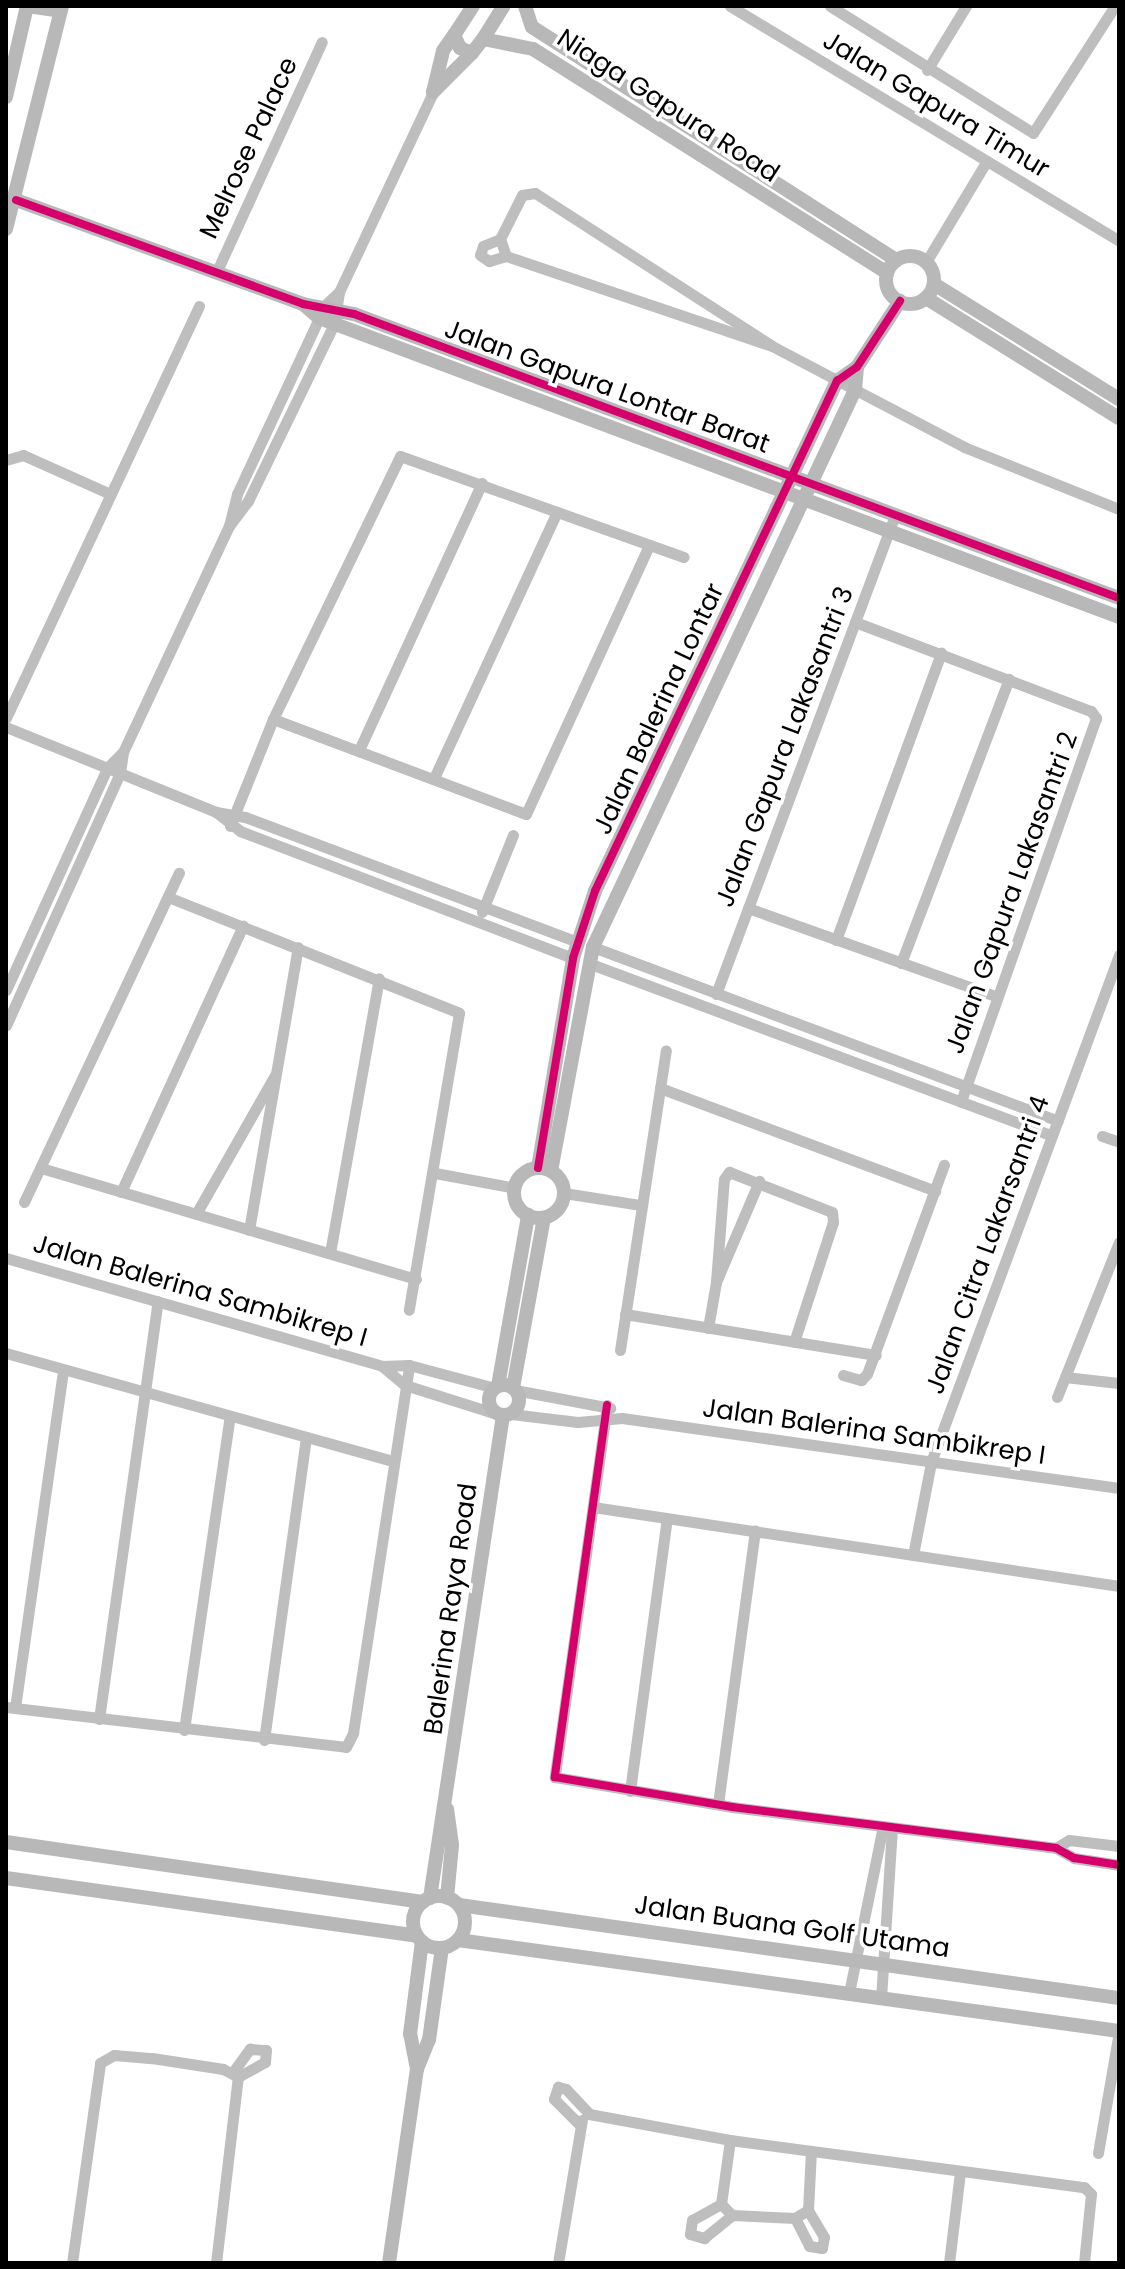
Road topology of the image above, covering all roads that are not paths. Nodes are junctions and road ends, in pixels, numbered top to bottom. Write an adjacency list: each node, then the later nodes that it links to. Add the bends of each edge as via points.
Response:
1 (27, 6): 9 (street); 16 (street)
2 (473, 6): 10 (street)
3 (504, 6): 11 (street)
4 (525, 6): 23 (street, Niaga Gapura Road, via 532,27)
5 (730, 6): 17 (street, Jalan Gapura Timur)
6 (830, 6): 14 (street)
7 (966, 6): 14 (street)
8 (1115, 6): 14 (street, via 1033,133)
9 (61, 9): 18 (street)
10 (454, 35): 13 (street, via 460,48); 15 (street, via 443,51)
11 (483, 39): 13 (street); 26 (street, Niaga Gapura Road, via 533,49)
12 (322, 42): 25 (street, Melrose Palace)
13 (472, 53): 15 (street)
14 (927, 70)
15 (433, 92): 31 (street)
16 (6, 97)
17 (986, 162): 21 (street, Jalan Gapura Timur); 24 (street)
18 (16, 200): 19 (street); 25 (street, Jalan Gapura Lontar Barat)
19 (6, 229)
20 (500, 239): 22 (street); 22 (street, via 483,246 480,255 489,261); 33 (street, via 522,195 535,193)
21 (1119, 241)
22 (506, 256): 33 (street)
23 (897, 260): 24 (street, via 912,256); 26 (street)
24 (926, 262): 27 (street)
25 (216, 273): 31 (street, Jalan Gapura Lontar Barat)
26 (887, 273): 29 (street, via 888,290)
27 (934, 284): 28 (street); 37 (street)
28 (926, 298): 29 (street, via 913,304); 38 (street)
29 (900, 301): 34 (street, Jalan Balerina Lontar)
30 (199, 306): 43 (street)
31 (328, 311): 32 (street, Jalan Gapura Lontar Barat); 41 (street, Jalan Gapura Lontar Barat); 47 (street, via 237,494)
32 (334, 324): 41 (street, Jalan Gapura Lontar Barat); 47 (street, via 240,515)
33 (772, 346): 35 (street)
34 (857, 367): 35 (street, Jalan Balerina Lontar); 36 (street, Jalan Balerina Lontar)
35 (837, 381): 36 (street); 41 (street, Jalan Balerina Lontar)
36 (855, 390): 42 (street, Jalan Balerina Lontar); 44 (street, via 988,459)
37 (1119, 399)
38 (1119, 418)
39 (6, 460): 43 (street, via 23,455)
40 (482, 483): 45 (street); 57 (street, via 398,457); 59 (street)
41 (788, 484): 42 (street, Jalan Gapura Lontar Barat); 70 (street, Jalan Balerina Lontar)
42 (805, 490): 46 (street, Jalan Gapura Lontar Barat); 48 (street, Jalan Gapura Lontar Barat); 71 (street, Jalan Balerina Lontar)
43 (110, 494): 56 (street)
44 (1119, 509)
45 (557, 512): 49 (street); 63 (street)
46 (895, 515): 48 (street, Jalan Gapura Lakasantri 3); 51 (street, Jalan Gapura Lontar Barat)
47 (229, 526): 60 (street)
48 (890, 530): 52 (street, Jalan Gapura Lontar Barat); 53 (street, Jalan Gapura Lakasantri 3)
49 (649, 545): 50 (street); 63 (street, via 526,814)
50 (684, 557)
51 (1119, 598)
52 (1119, 617)
53 (855, 622): 54 (street, Jalan Gapura Lakasantri 2); 75 (street, Jalan Gapura Lakasantri 3)
54 (941, 653): 55 (street, Jalan Gapura Lakasantri 2); 78 (street)
55 (1009, 679): 85 (street); 89 (street, Jalan Gapura Lakasantri 2, via 1091,711 1097,722)
56 (6, 718)
57 (273, 719): 59 (street); 65 (street)
58 (6, 727): 61 (street)
59 (359, 750): 63 (street)
60 (123, 752): 61 (street); 62 (street)
61 (107, 768): 62 (street); 87 (street)
62 (120, 773): 64 (street); 91 (street)
63 (434, 778)
64 (216, 812): 65 (street); 66 (street)
65 (235, 813): 66 (street); 68 (street)
66 (230, 826): 69 (street)
67 (513, 835): 74 (street)
68 (303, 838): 69 (street); 74 (street)
69 (298, 853): 76 (street)
70 (608, 863): 71 (street); 79 (street, Jalan Balerina Lontar)
71 (627, 872): 81 (street, Jalan Balerina Lontar)
72 (179, 873): 73 (street)
73 (168, 897): 77 (street); 103 (street)
74 (484, 907): 76 (street); 79 (street)
75 (748, 908): 78 (street); 88 (street, Jalan Gapura Lakasantri 3)
76 (477, 922): 83 (street)
77 (243, 926): 80 (street); 109 (street)
78 (836, 940): 85 (street)
79 (577, 942): 83 (street, Jalan Balerina Lontar)
80 (298, 947): 86 (street); 94 (street)
81 (593, 947): 84 (street, Jalan Balerina Lontar); 88 (street)
82 (1119, 955): 98 (street, Jalan Citra Lakarsantri 4)
83 (573, 958): 104 (street, Jalan Balerina Lontar)
84 (588, 963): 92 (street); 104 (street, Jalan Balerina Lontar)
85 (901, 963): 89 (street)
86 (379, 978): 105 (street, via 450,1005 461,1017); 118 (street)
87 (6, 990)
88 (716, 994): 90 (street)
89 (995, 996): 95 (street, Jalan Gapura Lakasantri 2)
90 (780, 1018): 92 (street); 95 (street)
91 (6, 1025)
92 (775, 1033): 97 (street)
93 (666, 1051): 96 (street)
94 (279, 1068): 113 (street); 116 (street)
95 (965, 1087): 97 (street, Jalan Gapura Lakasantri 2); 98 (street)
96 (660, 1088): 108 (street); 112 (street)
97 (961, 1102): 99 (street)
98 (1058, 1121): 99 (street, Jalan Citra Lakarsantri 4)
99 (1052, 1136): 147 (street, Jalan Citra Lakarsantri 4)
100 (1102, 1136): 101 (street)
101 (1119, 1142)
102 (944, 1165): 108 (street)
103 (41, 1168): 109 (street); 111 (street)
104 (545, 1170): 107 (street, via 528,1171); 110 (street)
105 (435, 1173): 107 (street); 120 (street)
106 (759, 1181): 121 (street); 121 (street, via 734,1172 724,1179); 126 (street, via 834,1216)
107 (515, 1188): 114 (street, via 517,1204)
108 (935, 1191): 129 (street)
109 (121, 1192): 113 (street)
110 (564, 1193): 112 (street); 115 (street, via 559,1209)
111 (24, 1202)
112 (641, 1205): 124 (street)
113 (196, 1214): 116 (street)
114 (528, 1215): 115 (street); 137 (street)
115 (544, 1218): 137 (street)
116 (249, 1230): 118 (street)
117 (1119, 1242): 134 (street)
118 (330, 1253): 120 (street)
119 (6, 1258): 122 (street, Jalan Balerina Sambikrep I)
120 (416, 1279): 123 (street)
121 (716, 1282): 125 (street)
122 (158, 1301): 131 (street, Jalan Balerina Sambikrep I); 138 (street)
123 (409, 1310)
124 (625, 1314): 125 (street); 127 (street)
125 (708, 1328): 126 (street)
126 (794, 1342): 129 (street)
127 (620, 1350)
128 (6, 1353): 132 (street)
129 (876, 1355): 133 (street, via 864,1379)
130 (409, 1365): 131 (street, Jalan Balerina Sambikrep I); 136 (street); 137 (street, Jalan Balerina Sambikrep I)
131 (382, 1366): 136 (street, Jalan Balerina Sambikrep I)
132 (63, 1369): 138 (street); 154 (street)
133 (843, 1375)
134 (1065, 1377): 135 (street); 139 (street)
135 (1119, 1383)
136 (405, 1385): 141 (street, Jalan Balerina Sambikrep I); 146 (street)
137 (505, 1388): 140 (street, Jalan Balerina Sambikrep I); 141 (street, via 519,1400); 141 (street, via 489,1403)
138 (145, 1392): 142 (street); 155 (street)
139 (1057, 1397)
140 (607, 1405): 143 (street); 144 (street)
141 (503, 1414): 144 (street, Jalan Balerina Sambikrep I); 160 (street, Balerina Raya Road)
142 (230, 1416): 145 (street); 156 (street)
143 (622, 1418): 144 (street, Jalan Balerina Sambikrep I); 147 (street, Jalan Balerina Sambikrep I)
144 (605, 1422): 149 (street)
145 (306, 1437): 146 (street); 157 (street)
146 (392, 1461): 157 (street, via 351,1742 339,1750)
147 (931, 1462): 148 (street, Jalan Balerina Sambikrep I); 152 (street, Jalan Citra Lakarsantri 4)
148 (1119, 1488)
149 (593, 1507): 150 (street); 158 (street, via 554,1773 564,1782)
150 (667, 1518): 151 (street); 158 (street)
151 (755, 1530): 152 (street); 159 (street)
152 (913, 1555): 153 (street)
153 (1119, 1586)
154 (10, 1708): 155 (street)
155 (99, 1719): 156 (street)
156 (184, 1730): 157 (street)
157 (264, 1740)
158 (630, 1791): 159 (street)
159 (718, 1804): 161 (street)
160 (446, 1809): 167 (street, Balerina Raya Road); 168 (street, Balerina Raya Road)
161 (888, 1827): 164 (street); 172 (street); 173 (street)
162 (6, 1842): 167 (street)
163 (1119, 1846): 164 (street, via 1069,1840)
164 (1056, 1848): 165 (street, via 1074,1858)
165 (1119, 1865)
166 (6, 1878): 169 (street)
167 (426, 1900): 168 (street); 169 (street, via 415,1914)
168 (453, 1901): 170 (street, via 465,1918); 172 (street, Jalan Buana Golf Utama)
169 (420, 1939): 171 (street); 179 (street, via 410,2034)
170 (458, 1940): 171 (street); 175 (street)
171 (442, 1948): 179 (street, via 429,2040)
172 (854, 1960): 173 (street, Jalan Buana Golf Utama); 175 (street)
173 (886, 1965): 176 (street); 177 (street, Jalan Buana Golf Utama)
174 (1119, 1991): 177 (street)
175 (849, 1993): 176 (street)
176 (881, 1998): 178 (street)
177 (1119, 1998)
178 (1119, 2031): 184 (street)
179 (417, 2069): 192 (street)
180 (589, 2114): 181 (street); 181 (street, via 558,2087 554,2099); 182 (street)
181 (578, 2123): 193 (street)
182 (730, 2140): 183 (street); 186 (street)
183 (811, 2151): 185 (street); 187 (street)
184 (1098, 2153)
185 (960, 2172): 194 (street); 195 (street, via 1089,2189)
186 (721, 2204): 188 (street); 188 (street, via 692,2220 690,2234 704,2238)
187 (808, 2210): 189 (street); 189 (street, via 824,2237 822,2248 809,2246)
188 (732, 2215): 189 (street)
189 (795, 2218)
190 (72, 2263): 191 (street, via 100,2063 114,2055 236,2074)
191 (216, 2263)
192 (389, 2263)
193 (558, 2263)
194 (949, 2263)
195 (1084, 2263)

